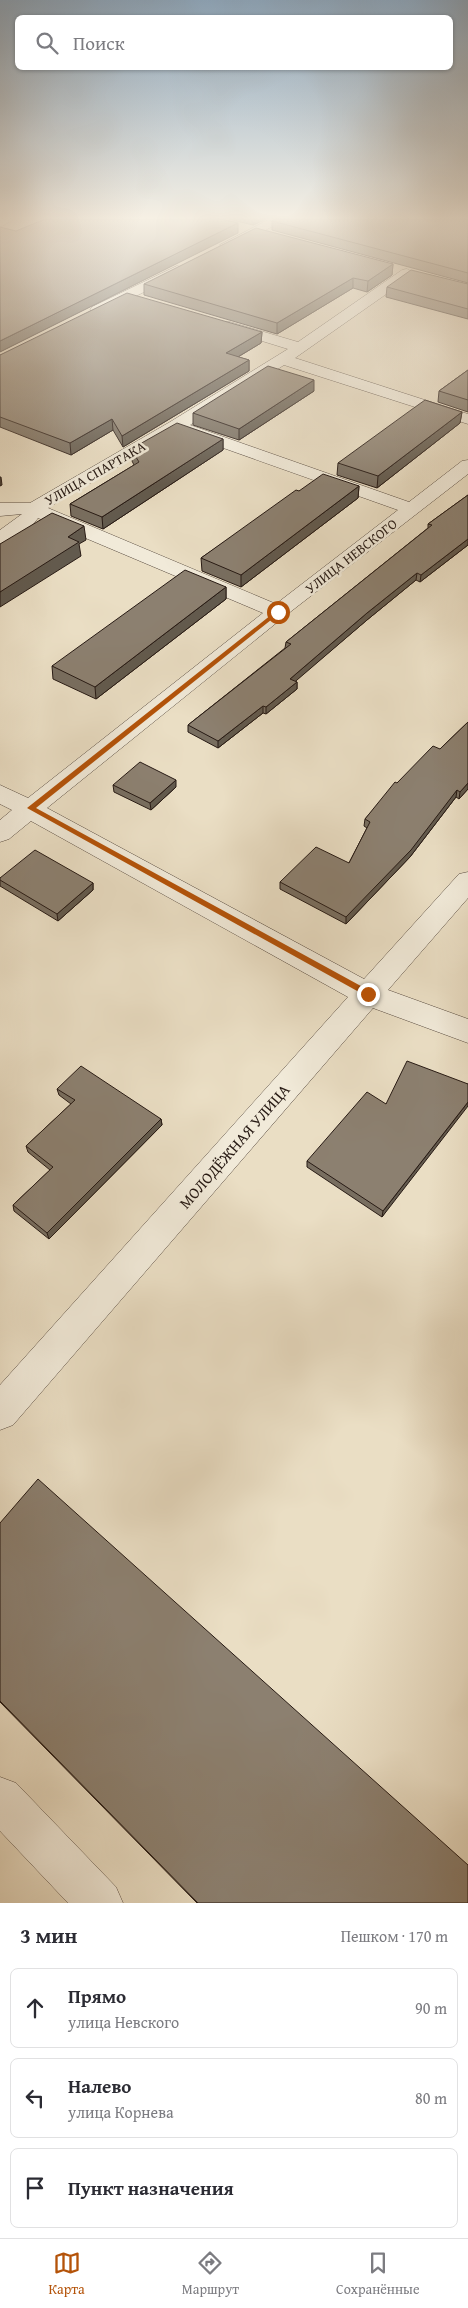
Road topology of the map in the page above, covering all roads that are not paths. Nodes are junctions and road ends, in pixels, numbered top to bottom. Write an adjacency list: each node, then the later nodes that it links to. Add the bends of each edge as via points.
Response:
1 (102, 308): 3 (street)
2 (361, 308): 5 (street, УЛИЦА СПАРТАКА)
3 (84, 317)
4 (209, 320): 5 (street)
5 (300, 348): 6 (street, УЛИЦА СПАРТАКА)
6 (282, 359): 7 (street); 8 (street, УЛИЦА СПАРТАКА)
7 (468, 419)
8 (176, 426): 10 (street, УЛИЦА СПАРТАКА); 11 (street)
9 (468, 465): 11 (street, УЛИЦА НЕВСКОГО)
10 (34, 509): 12 (street); 13 (street, via 27,521); 14 (street)
11 (412, 509): 14 (street, УЛИЦА НЕВСКОГО)
12 (0, 510)
13 (0, 538)
14 (278, 612): 16 (street, УЛИЦА НЕВСКОГО)
15 (0, 793): 16 (street)
16 (31, 808): 17 (street, УЛИЦА НЕВСКОГО); 19 (street)
17 (0, 833)
18 (468, 881): 19 (street, МОЛОДЁЖНАЯ УЛИЦА)
19 (368, 994): 20 (street); 21 (street, МОЛОДЁЖНАЯ УЛИЦА)
20 (468, 1031)
21 (0, 1412)
22 (0, 1799): 23 (street)
23 (100, 1903)

